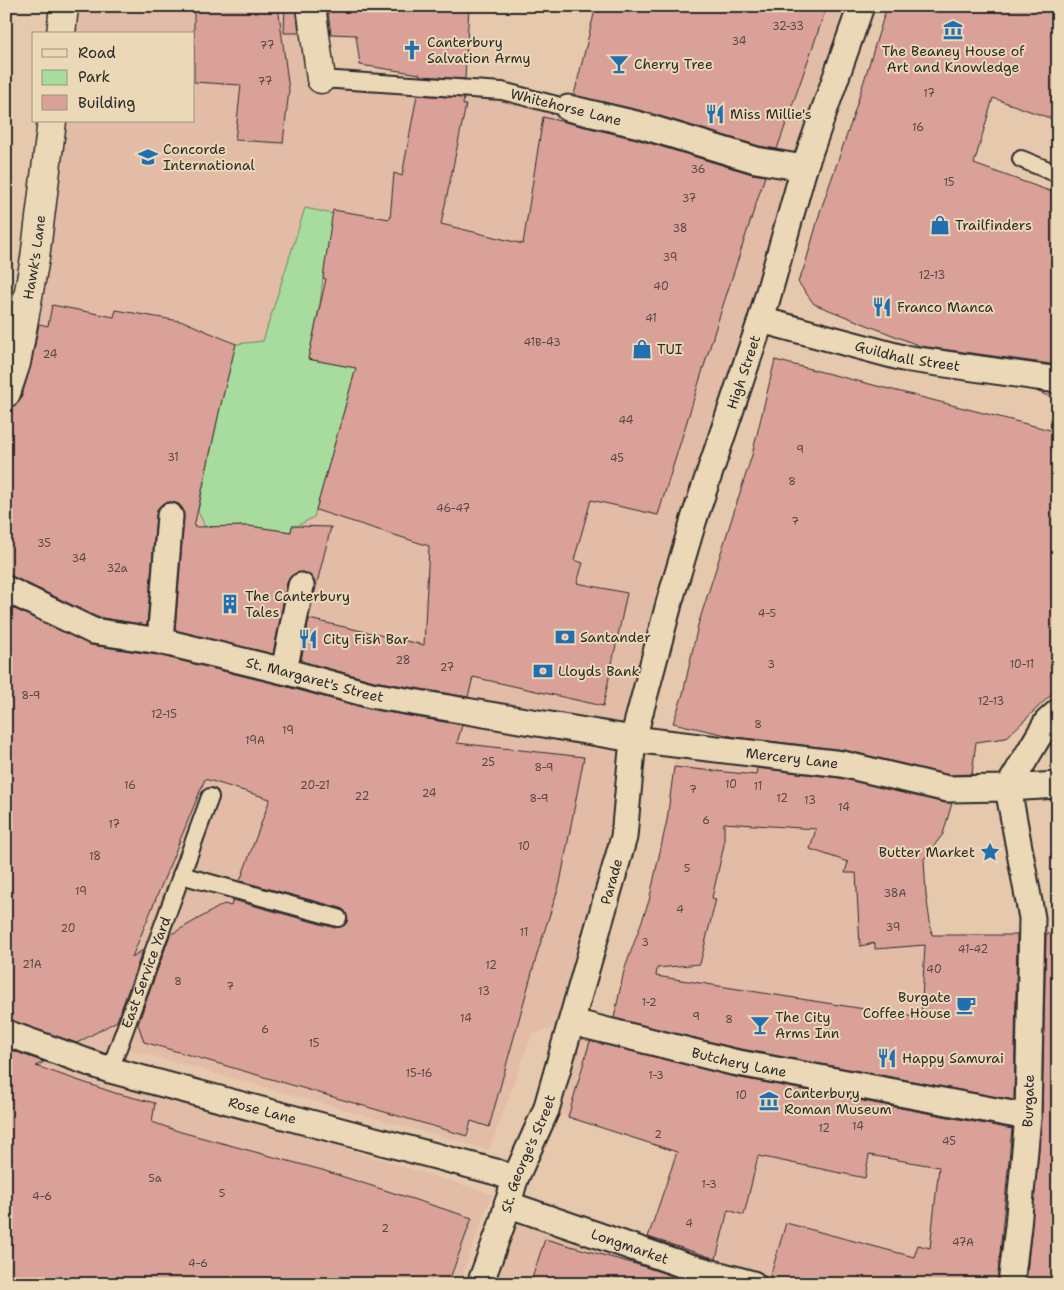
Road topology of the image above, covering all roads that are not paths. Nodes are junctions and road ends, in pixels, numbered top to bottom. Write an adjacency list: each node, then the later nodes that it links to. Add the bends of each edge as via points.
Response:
1 (64, 6): 4 (street)
2 (310, 6): 5 (street)
3 (861, 6): 9 (street, High Street)
4 (61, 32)
5 (321, 79): 6 (lane, Whitehorse Lane, via 502,91)
6 (568, 108): 9 (street, Whitehorse Lane, via 756,160)
7 (52, 122): 13 (street, Hawk's Lane, via 35,258 16,363)
8 (1021, 159): 10 (lane)
9 (804, 168): 11 (street, High Street)
10 (1058, 174)
11 (761, 320): 12 (street, Guildhall Street, via 903,358); 20 (street, High Street, via 694,519)
12 (1058, 380)
13 (6, 393)
14 (170, 516): 17 (street)
15 (301, 586): 18 (street)
16 (6, 589): 17 (street, St. Margaret's Street, via 93,630)
17 (160, 642): 18 (street, St. Margaret's Street)
18 (284, 671): 20 (street, St. Margaret's Street, via 372,695)
19 (1052, 717): 22 (street)
20 (633, 739): 22 (street, Mercery Lane, via 842,764 948,789); 26 (street, Parade, via 624,837)
21 (1058, 785): 22 (street)
22 (1008, 788): 29 (street, Burgate, via 1032,918)
23 (210, 797): 24 (lane, East Service Yard)
24 (181, 876): 25 (lane); 28 (lane, East Service Yard)
25 (338, 918)
26 (572, 1022): 29 (street, Butchery Lane, via 733,1062); 30 (street, St. George's Street, via 546,1110)
27 (8, 1034): 28 (street, Rose Lane)
28 (110, 1070): 30 (street, Rose Lane)
29 (1028, 1117): 34 (street, Burgate)
30 (515, 1179): 31 (street, St. George's Street)
31 (507, 1204): 32 (street, St. George's Street); 33 (street, Longmarket, via 687,1266)
32 (480, 1284)
33 (753, 1284)
34 (1011, 1284)

